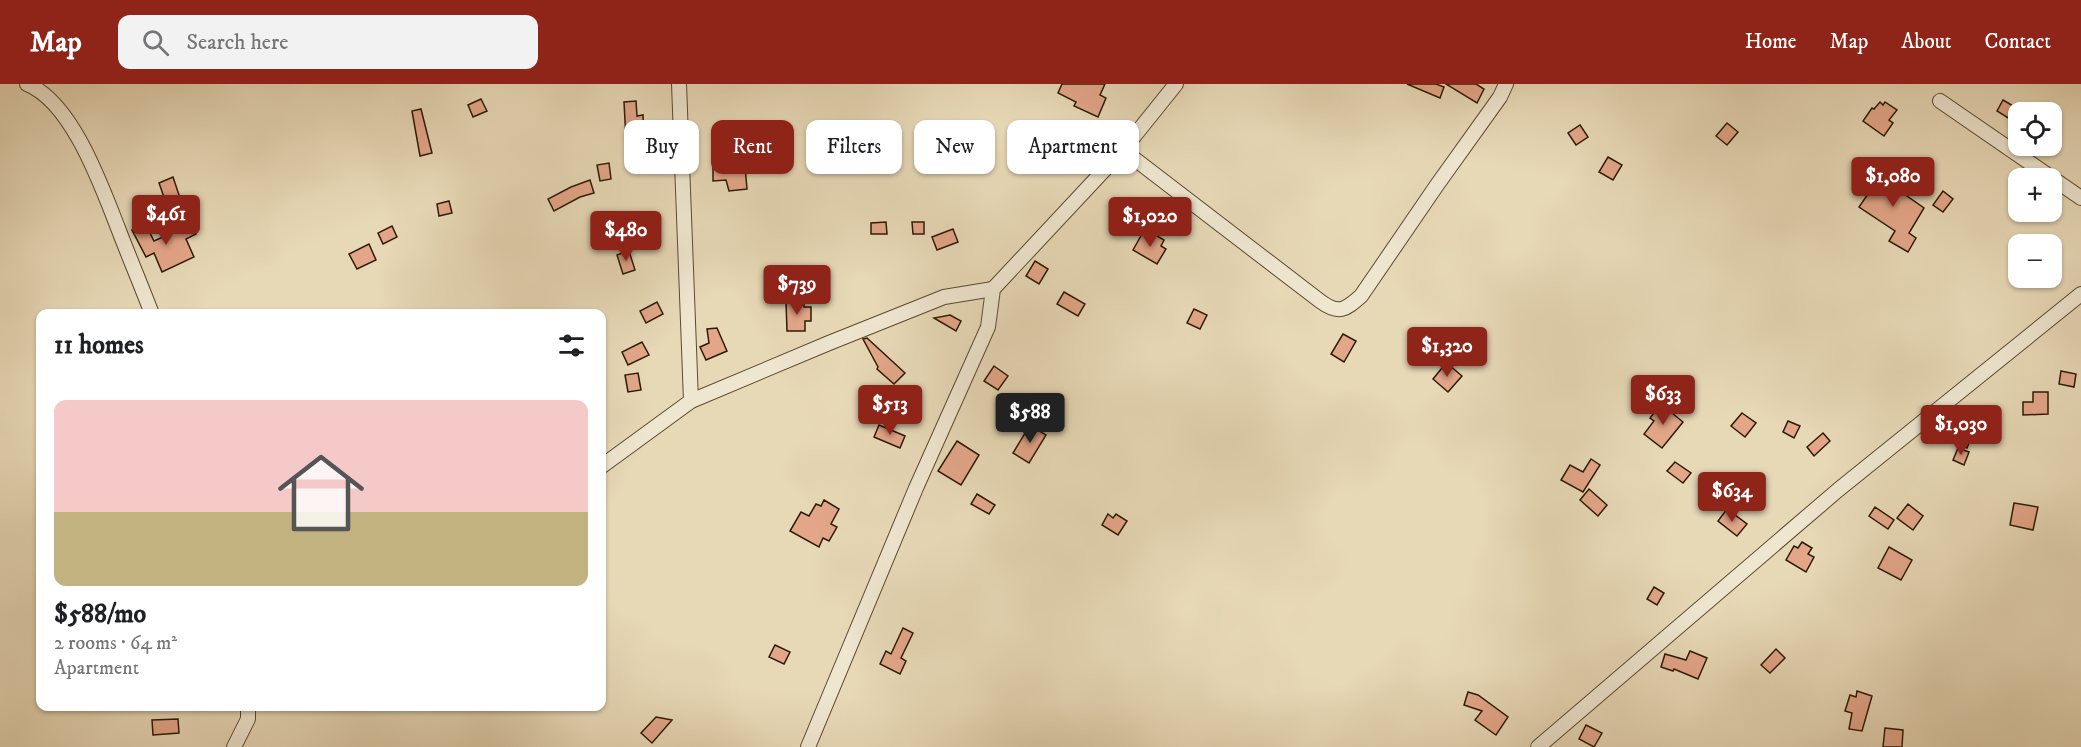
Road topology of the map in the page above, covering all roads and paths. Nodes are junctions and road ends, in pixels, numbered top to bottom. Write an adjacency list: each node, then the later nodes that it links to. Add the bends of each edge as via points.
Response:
1 (679, 84): 13 (street)
2 (1176, 84): 6 (street)
3 (1506, 84): 7 (street, via 1361,296 1338,310 1320,301)
4 (33, 85): 12 (street, via 64,117 93,165)
5 (1940, 101): 9 (street)
6 (1139, 130)
7 (1139, 162)
8 (1101, 174): 10 (street)
9 (2081, 198)
10 (993, 289): 13 (street, via 944,297); 17 (street, via 988,327)
11 (2081, 294): 18 (street, via 1838,490)
12 (150, 309)
13 (691, 401): 14 (street)
14 (606, 463)
15 (248, 713): 16 (street)
16 (234, 747)
17 (808, 747)
18 (1538, 747)

